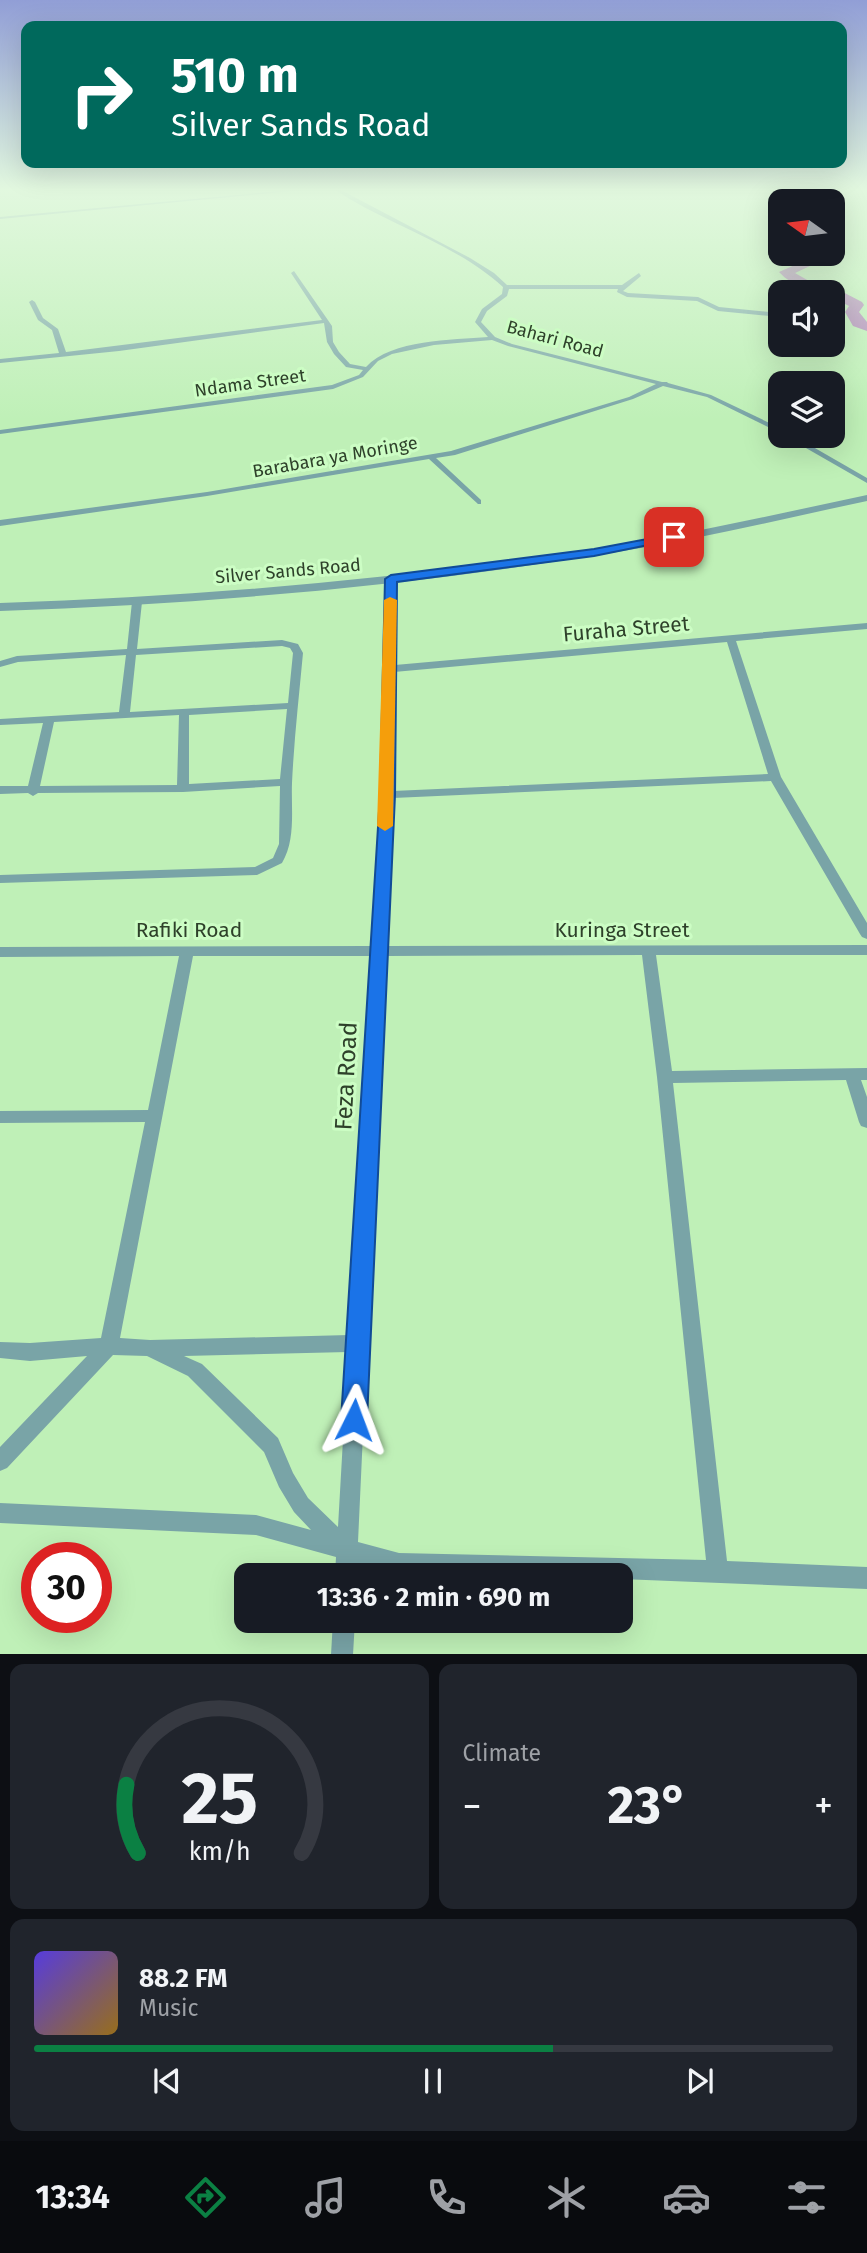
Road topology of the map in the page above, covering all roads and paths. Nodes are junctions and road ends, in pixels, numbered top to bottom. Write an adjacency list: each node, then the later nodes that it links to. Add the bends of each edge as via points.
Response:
1 (479, 266): 4 (street, Bahari Road)
2 (294, 273): 8 (street)
3 (639, 275): 5 (street)
4 (506, 287): 5 (street); 9 (street, Bahari Road, via 505,295 484,310 478,322)
5 (622, 287): 7 (street, via 619,291 627,295 698,299 718,309)
6 (32, 302): 10 (street, via 40,319 55,329)
7 (768, 314)
8 (325, 321): 10 (street); 12 (street, via 330,342 344,363)
9 (493, 338): 12 (street, Ndama Street, via 410,347 376,360); 13 (street, Bahari Road, via 528,351)
10 (63, 354): 11 (street)
11 (0, 361)
12 (368, 369): 15 (street, Ndama Street, via 334,387)
13 (665, 383): 14 (street, Bahari Road, via 709,396); 17 (street, Barabara ya Moringe, via 631,398)
14 (768, 425)
15 (0, 432)
16 (810, 448): 18 (street)
17 (432, 457): 20 (street); 21 (street, Barabara ya Moringe, via 208,495)
18 (867, 481)
19 (867, 498): 22 (street, Silver Sands Road, via 594,553)
20 (478, 502)
21 (0, 523)
22 (391, 579): 23 (street, Silver Sands Road); 29 (street, Feza Road)
23 (137, 602): 24 (street, Silver Sands Road); 27 (street)
24 (0, 605)
25 (867, 626): 26 (street, Furaha Street)
26 (731, 640): 29 (street, Furaha Street); 35 (street)
27 (131, 650): 28 (street); 30 (street, via 289,644 298,653); 32 (street)
28 (0, 664)
29 (389, 669): 40 (street, Feza Road)
30 (292, 706): 31 (street); 36 (street)
31 (184, 712): 32 (street); 37 (street)
32 (124, 715): 33 (street)
33 (49, 720): 34 (street); 39 (street)
34 (0, 722)
35 (775, 777): 40 (street); 42 (street)
36 (286, 782): 37 (street); 41 (street, via 283,852 257,871)
37 (183, 789): 39 (street)
38 (0, 790): 39 (street)
39 (33, 792)
40 (387, 795): 47 (street, Feza Road)
41 (0, 878)
42 (867, 934)
43 (648, 950): 44 (street, Kuringa Street); 47 (street, Kuringa Street); 49 (street)
44 (867, 950)
45 (187, 951): 46 (street, Rafiki Road); 47 (street, Rafiki Road); 50 (street)
46 (0, 952)
47 (378, 953): 53 (street, Feza Road)
48 (860, 1074): 49 (street); 52 (street)
49 (665, 1077): 61 (street)
50 (153, 1116): 51 (street); 54 (street)
51 (0, 1117)
52 (867, 1122)
53 (358, 1343): 55 (street); 59 (street, Feza Road)
54 (109, 1346): 55 (street); 56 (street); 57 (street)
55 (148, 1348): 59 (street, via 195,1370 271,1445 301,1505)
56 (0, 1350)
57 (0, 1461)
58 (0, 1513): 59 (street, via 256,1525)
59 (347, 1550): 60 (street, Feza Road); 61 (street, via 399,1564)
60 (346, 1563)
61 (718, 1571): 62 (street)
62 (867, 1578)
63 (343, 1633): 64 (street)
64 (342, 1654)

